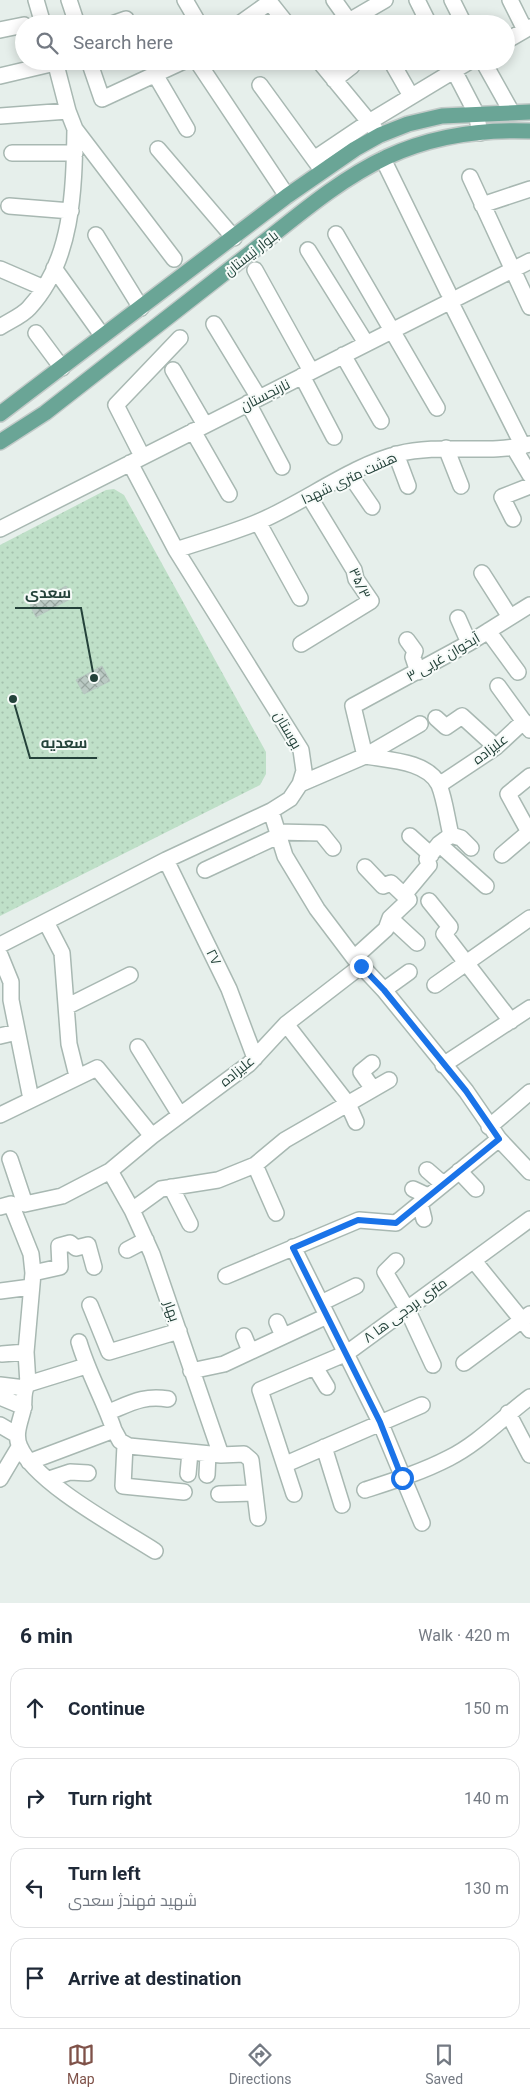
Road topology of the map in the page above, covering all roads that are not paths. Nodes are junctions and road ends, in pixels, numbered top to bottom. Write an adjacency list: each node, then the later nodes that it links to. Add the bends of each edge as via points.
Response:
1 (36, 0): 10 (street)
2 (69, 0): 11 (street)
3 (334, 0): 15 (street)
4 (385, 0): 16 (street)
5 (417, 0): 17 (street)
6 (452, 0): 18 (street)
7 (510, 0): 20 (street)
8 (188, 1): 12 (street)
9 (269, 1): 13 (street); 14 (street)
10 (38, 15)
11 (74, 15)
12 (193, 15)
13 (251, 15)
14 (280, 15)
15 (345, 15)
16 (359, 15)
17 (424, 15)
18 (460, 15)
19 (15, 27): 21 (street)
20 (528, 29): 22 (street)
21 (0, 30)
22 (515, 36)
23 (24, 70): 34 (street)
24 (57, 70): 39 (street)
25 (93, 70): 35 (street, via 102,99)
26 (167, 70): 35 (street)
27 (203, 70): 57 (street)
28 (326, 70): 36 (street)
29 (347, 70): 36 (street)
30 (396, 70): 38 (street)
31 (447, 70): 38 (street)
32 (454, 70): 42 (street)
33 (488, 70): 40 (street)
34 (0, 76)
35 (156, 76): 46 (street)
36 (334, 80): 44 (street)
37 (260, 85): 54 (street)
38 (411, 96): 44 (street)
39 (68, 111): 43 (street); 45 (street)
40 (511, 111): 41 (main road, بلوار نیستان); 42 (main road, بلوار نیستان)
41 (530, 112)
42 (476, 113): 48 (street); 49 (main road, بلوار نیستان, via 442,116)
43 (0, 116)
44 (369, 122): 49 (street); 54 (street)
45 (75, 129): 52 (street); 65 (street)
46 (187, 129)
47 (530, 131): 48 (main road, بلوار نیستان)
48 (480, 133): 53 (main road, بلوار نیستان, via 447,136)
49 (380, 135): 54 (main road, بلوار نیستان)
50 (158, 149): 63 (street)
51 (12, 153): 52 (street)
52 (75, 153): 60 (street)
53 (383, 159): 72 (street); 92 (main road, بلوار نیستان, via 302,212 45,413)
54 (318, 165): 57 (main road, بلوار نیستان)
55 (470, 177): 58 (street)
56 (530, 189): 58 (street)
57 (287, 196): 63 (main road, بلوار نیستان)
58 (482, 205): 70 (street)
59 (10, 206): 60 (street)
60 (71, 211): 67 (street)
61 (336, 234): 77 (street)
62 (96, 235): 74 (street)
63 (234, 238): 74 (main road, بلوار نیستان)
64 (308, 250): 81 (street)
65 (174, 259)
66 (530, 261): 70 (street, نارنجستان)
67 (54, 268): 71 (street); 78 (street)
68 (0, 269): 71 (street)
69 (255, 270): 85 (street)
70 (512, 270): 72 (street, نارنجستان); 73 (street)
71 (44, 288): 76 (street, via 28,310)
72 (449, 297): 77 (street, نارنجستان); 93 (street)
73 (530, 307)
74 (141, 308): 83 (main road, بلوار نیستان)
75 (214, 324): 86 (street)
76 (0, 327)
77 (393, 330): 81 (street, نارنجستان); 87 (street)
78 (99, 331)
79 (36, 333): 83 (street)
80 (180, 338): 96 (street, بوستان, via 116,405)
81 (366, 343): 82 (street, نارنجستان)
82 (343, 355): 85 (street, نارنجستان); 89 (street)
83 (62, 368): 88 (main road, بلوار نیستان)
84 (173, 370): 90 (street)
85 (307, 374): 86 (street, نارنجستان); 91 (street)
86 (253, 401): 90 (street, نارنجستان); 97 (street)
87 (437, 408)
88 (1, 411)
89 (381, 421)
90 (199, 428): 96 (street, نارنجستان); 103 (street)
91 (334, 437)
92 (0, 442)
93 (522, 446): 94 (street, هشت متری شهدا); 98 (street)
94 (446, 448): 95 (street, هشت متری شهدا, via 422,448); 101 (street)
95 (396, 454): 99 (street, هشت متری شهدا); 100 (street)
96 (136, 460): 108 (street, نارنجستان); 109 (street, بوستان)
97 (282, 467)
98 (530, 474)
99 (350, 475): 104 (street, هشت متری شهدا); 105 (street)
100 (408, 486)
101 (461, 486)
102 (530, 486): 106 (street, via 502,497)
103 (229, 494)
104 (309, 496): 107 (street, هشت متری شهدا); 118 (street, ۳۵/۳, via 371,601)
105 (372, 507)
106 (514, 519)
107 (258, 522): 109 (street, هشت متری شهدا); 111 (street)
108 (0, 529)
109 (176, 550): 128 (street, بوستان, via 301,750 304,771)
110 (482, 573): 113 (street)
111 (300, 598)
112 (530, 605): 113 (street, آبخوان غربی ۳)
113 (510, 617): 115 (street, آبخوان غربی ۳)
114 (458, 618): 117 (street)
115 (488, 631): 117 (street, آبخوان غربی ۳); 120 (street)
116 (407, 640): 119 (street, via 415,650 413,657)
117 (469, 643): 119 (street, آبخوان غربی ۳)
118 (301, 644)
119 (418, 672): 126 (street, آبخوان غربی ۳, via 353,706)
120 (518, 672)
121 (498, 686): 124 (street)
122 (436, 718): 125 (street, via 446,727 462,716)
123 (420, 724): 126 (street)
124 (527, 726): 125 (street, علیزاده)
125 (496, 747): 129 (street, علیزاده)
126 (365, 756): 128 (street); 129 (street, via 401,762 428,772)
127 (530, 776): 131 (street, via 508,794)
128 (300, 784): 130 (street, via 290,798)
129 (438, 785): 134 (street)
130 (271, 811): 132 (street); 138 (street)
131 (529, 833): 137 (street)
132 (278, 834): 135 (street, via 321,833); 140 (street); 150 (street, via 285,856)
133 (410, 836): 134 (street)
134 (440, 845): 136 (street, via 460,838); 141 (street); 142 (street, علیزاده, via 428,859 429,866)
135 (333, 848)
136 (470, 848)
137 (502, 855)
138 (166, 860): 146 (street); 163 (street, ۲۷, via 229,990)
139 (365, 867): 142 (street, via 383,886 391,883)
140 (205, 870)
141 (486, 886)
142 (407, 898): 144 (street, علیزاده)
143 (429, 901): 151 (street, via 450,927 444,934)
144 (390, 918): 147 (street); 150 (street, علیزاده, via 386,929)
145 (530, 918): 151 (street)
146 (46, 922): 148 (street); 156 (street, via 62,953)
147 (417, 943)
148 (0, 945)
149 (0, 955): 160 (street, via 11,982)
150 (357, 962): 155 (street); 159 (street, علیزاده)
151 (465, 962): 154 (street); 158 (street)
152 (408, 972): 155 (street)
153 (130, 975): 156 (street)
154 (435, 985)
155 (384, 990): 165 (street)
156 (68, 1006): 166 (street, via 70,1044)
157 (530, 1008): 158 (street)
158 (511, 1021): 165 (street)
159 (286, 1024): 163 (street, علیزاده); 171 (street)
160 (17, 1032): 161 (street); 170 (street)
161 (0, 1036)
162 (138, 1047): 173 (street)
163 (255, 1058): 173 (street, علیزاده)
164 (372, 1063): 168 (street, via 361,1072)
165 (443, 1064): 175 (street)
166 (77, 1076): 170 (street); 176 (street, via 97,1068)
167 (389, 1080): 168 (street)
168 (373, 1089): 171 (street)
169 (530, 1092): 175 (street)
170 (31, 1100): 172 (street)
171 (348, 1104): 174 (street); 178 (street, via 285,1140)
172 (0, 1115)
173 (180, 1115): 176 (street, علیزاده)
174 (356, 1122)
175 (494, 1133): 181 (street); 182 (street)
176 (152, 1136): 180 (street, علیزاده)
177 (10, 1159): 180 (street, علیزاده, via 24,1204 62,1196)
178 (255, 1165): 184 (street, via 218,1180); 190 (street)
179 (427, 1170): 183 (street)
180 (110, 1172): 189 (street, بهار)
181 (459, 1172): 183 (street); 186 (street)
182 (530, 1172)
183 (443, 1184): 187 (street)
184 (171, 1187): 189 (street, via 161,1189); 192 (street)
185 (413, 1189): 187 (street)
186 (476, 1189)
187 (424, 1200): 191 (street); 195 (street, via 396,1223 358,1220)
188 (0, 1207): 201 (street, via 11,1204 32,1254)
189 (132, 1210): 194 (street, بهار)
190 (276, 1213)
191 (424, 1219)
192 (190, 1224)
193 (527, 1227): 198 (street, ۸ متری بردجی ها)
194 (146, 1240): 196 (street); 208 (street, بهار)
195 (293, 1248): 200 (street); 205 (street)
196 (127, 1250)
197 (396, 1261): 206 (street, via 385,1272)
198 (474, 1261): 206 (street, ۸ متری بردجی ها); 207 (street)
199 (94, 1268): 201 (street, via 88,1245 76,1248 70,1243 59,1246 64,1271)
200 (226, 1276)
201 (32, 1280): 203 (street); 211 (street)
202 (356, 1286): 205 (street)
203 (0, 1291)
204 (90, 1305): 208 (street, via 109,1352)
205 (324, 1309): 212 (street, via 280,1329); 213 (street)
206 (407, 1309): 213 (street, ۸ متری بردجی ها); 216 (street)
207 (527, 1321): 215 (street)
208 (179, 1331): 219 (street, بهار)
209 (244, 1336): 212 (street)
210 (79, 1342): 217 (street)
211 (26, 1352): 214 (street); 221 (street)
212 (250, 1352): 219 (street, via 224,1364)
213 (347, 1353): 218 (street, ۸ متری بردجی ها); 230 (street)
214 (2, 1354)
215 (464, 1363)
216 (433, 1365)
217 (86, 1366): 221 (street); 228 (street)
218 (315, 1367): 222 (street); 240 (street, ۸ متری بردجی ها, via 260,1390)
219 (191, 1371): 237 (street, بهار)
220 (0, 1385): 221 (street)
221 (26, 1386): 227 (street)
222 (328, 1387)
223 (0, 1397): 227 (street)
224 (530, 1397): 229 (street)
225 (168, 1399): 228 (street, via 153,1396)
226 (422, 1405): 230 (street)
227 (24, 1407): 233 (street)
228 (109, 1412): 232 (street)
229 (508, 1413): 238 (street); 244 (street, via 450,1458)
230 (380, 1422): 235 (street); 244 (street)
231 (0, 1425): 233 (street)
232 (114, 1430): 234 (street); 239 (street)
233 (18, 1440): 239 (street); 245 (street)
234 (125, 1445): 236 (street); 248 (street, via 123,1486)
235 (324, 1447): 240 (street); 252 (street)
236 (190, 1452): 237 (street); 242 (street)
237 (215, 1455): 243 (street); 249 (street, via 248,1455)
238 (530, 1455)
239 (29, 1462): 246 (street)
240 (286, 1464): 251 (street)
241 (88, 1473): 246 (street, via 70,1472)
242 (188, 1474)
243 (207, 1475)
244 (402, 1478): 247 (street); 254 (street)
245 (0, 1479)
246 (49, 1479): 255 (street, via 58,1489)
247 (365, 1490)
248 (184, 1492)
249 (254, 1493): 250 (street); 253 (street)
250 (219, 1494)
251 (294, 1494)
252 (342, 1505)
253 (258, 1518)
254 (422, 1523)
255 (155, 1551)

